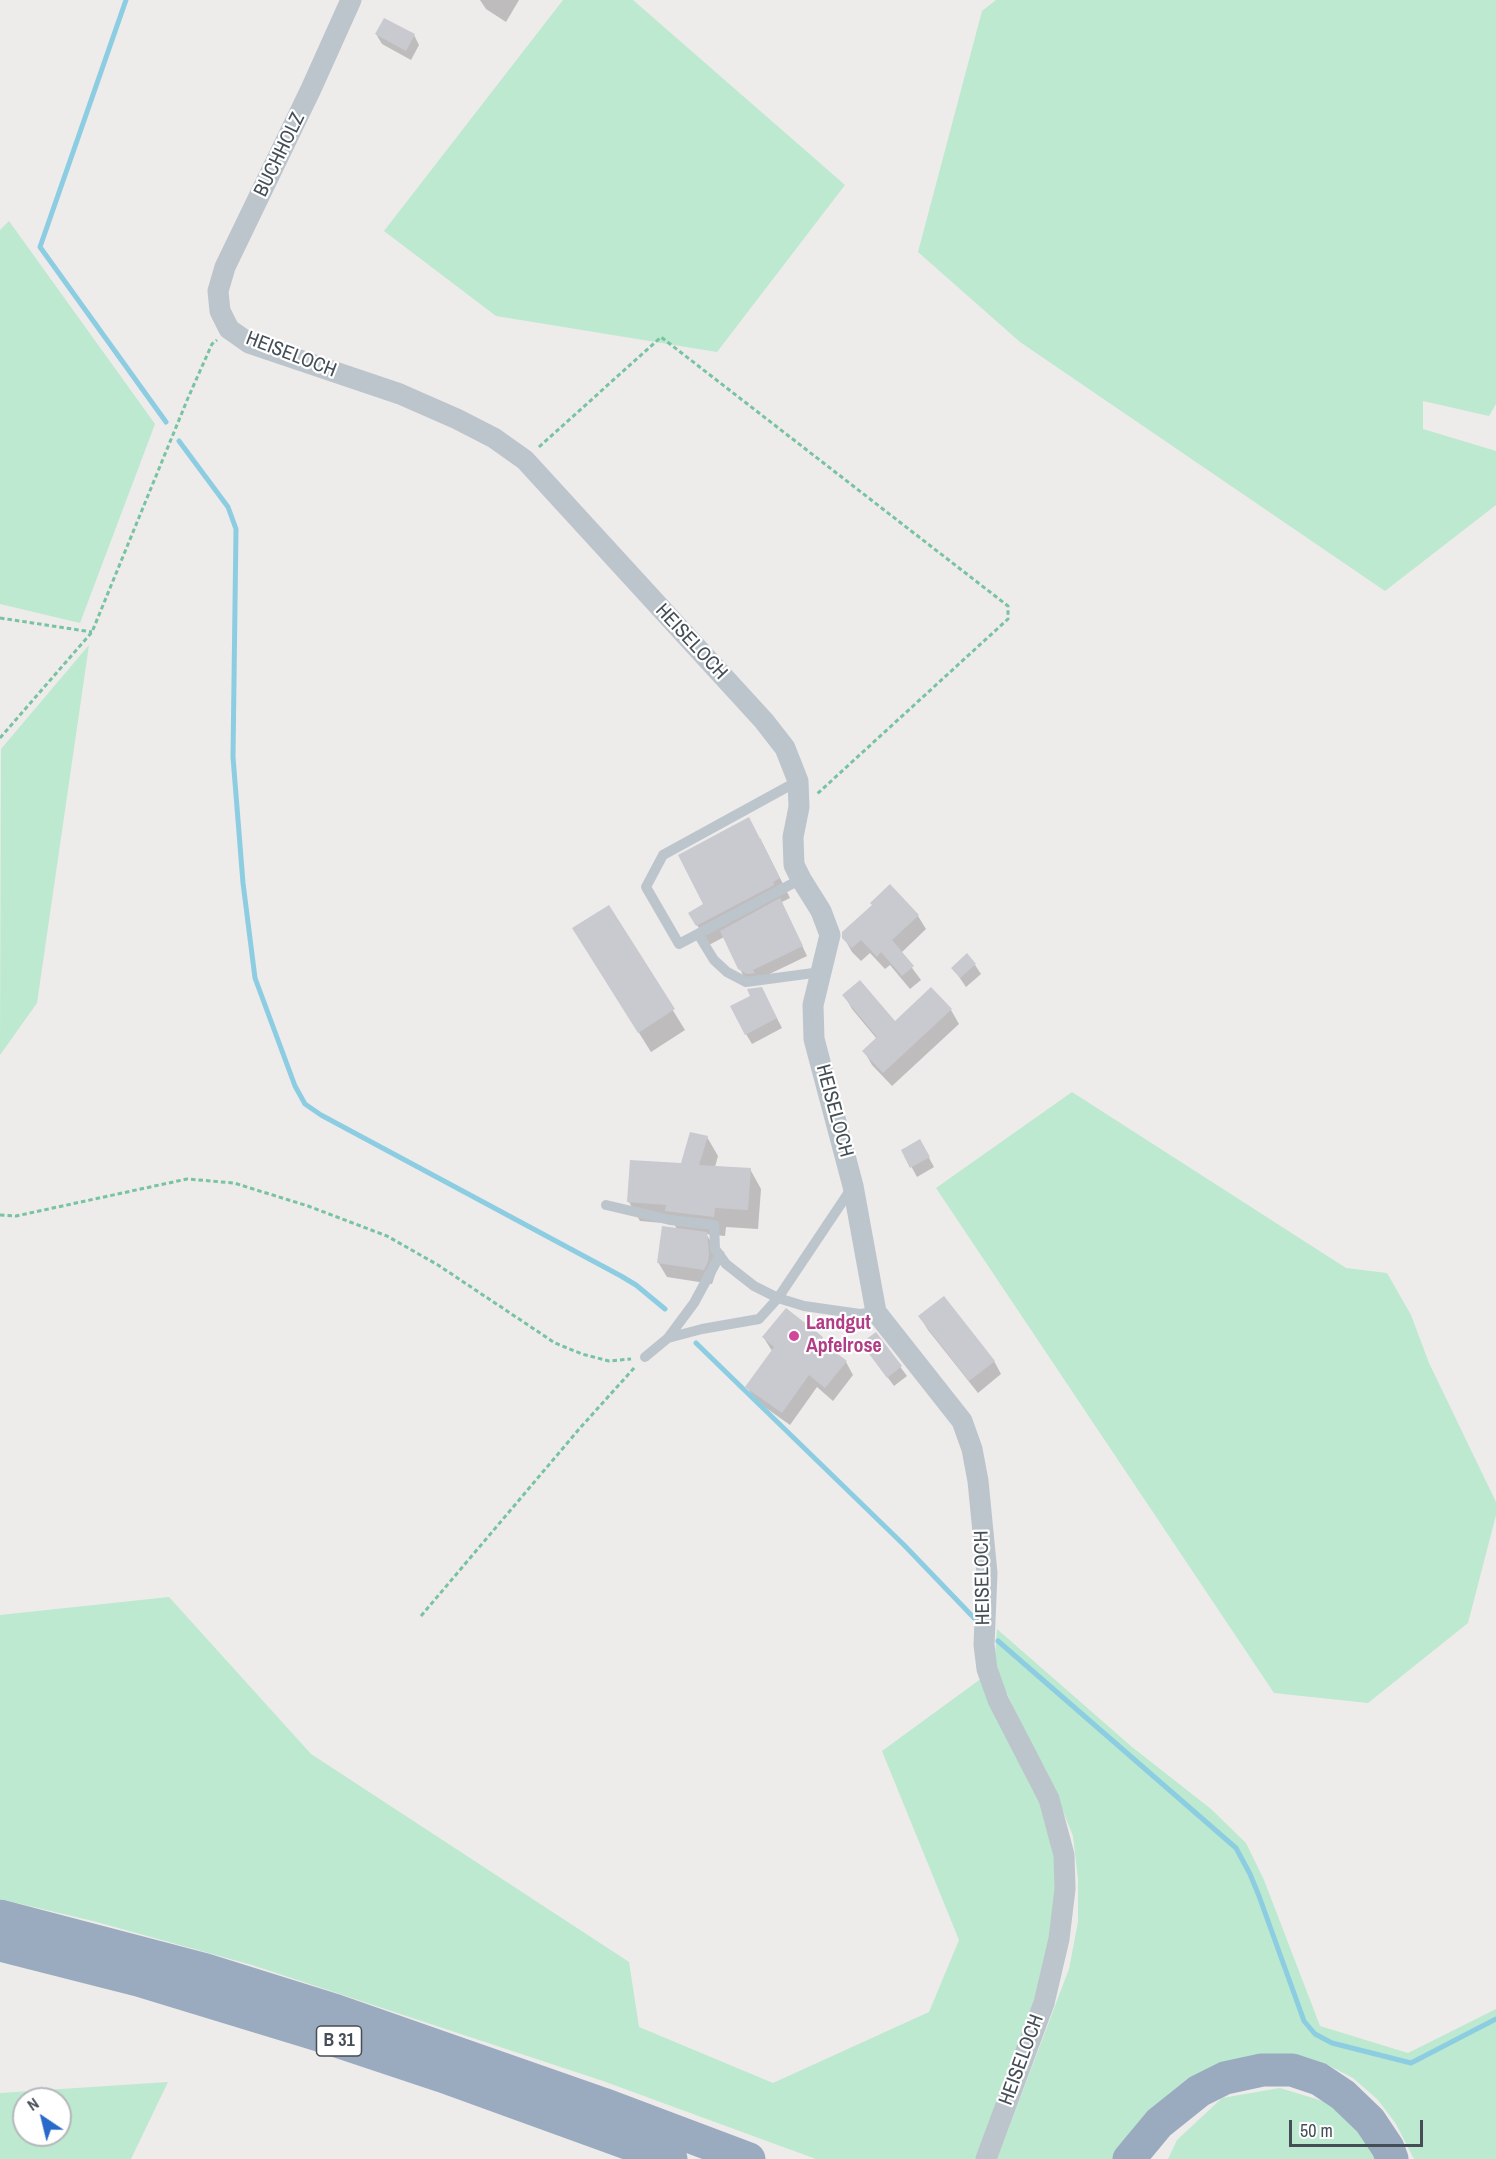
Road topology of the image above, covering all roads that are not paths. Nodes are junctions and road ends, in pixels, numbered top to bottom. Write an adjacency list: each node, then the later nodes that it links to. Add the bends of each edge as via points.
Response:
1 (351, 0): 2 (street, BUCHHOLZ, via 225,267 218,291)
2 (225, 320): 3 (street, HEISELOCH, via 249,343 438,410 494,438 525,460 764,721 785,748)
3 (798, 781): 4 (street, HEISELOCH, via 799,807 793,837 794,865); 5 (lane, via 663,855 646,887 679,944)
4 (801, 879): 5 (lane); 6 (street, HEISELOCH, via 821,911 830,935)
5 (698, 933): 6 (lane, via 714,960 746,982)
6 (821, 972): 7 (street, HEISELOCH, via 813,1005 814,1039)
7 (853, 1186): 10 (lane); 11 (street, HEISELOCH)
8 (606, 1205): 9 (lane, via 670,1220 714,1225 715,1249)
9 (720, 1255): 10 (lane, via 754,1286); 12 (lane, via 694,1304)
10 (778, 1298): 11 (lane, via 804,1306 860,1314); 12 (lane, via 759,1319)
11 (876, 1312): 19 (street, HEISELOCH, via 962,1421 972,1449 987,1573 987,1669 998,1700 1049,1799 1064,1856 1059,1939 1044,2003)
12 (668, 1338): 13 (lane)
13 (645, 1357)
14 (0, 1917): 18 (highway, B 31, via 206,1970 337,2011)
15 (0, 1945): 17 (highway, B 31, via 138,1980 314,2033)
16 (1199, 2091): 20 (highway, via 1159,2123); 21 (highway); 22 (highway, via 1226,2078 1262,2070 1292,2070 1319,2079 1370,2121)
17 (671, 2159)
18 (749, 2159)
19 (986, 2159)
20 (1129, 2159)
21 (1150, 2159)
22 (1392, 2159)

